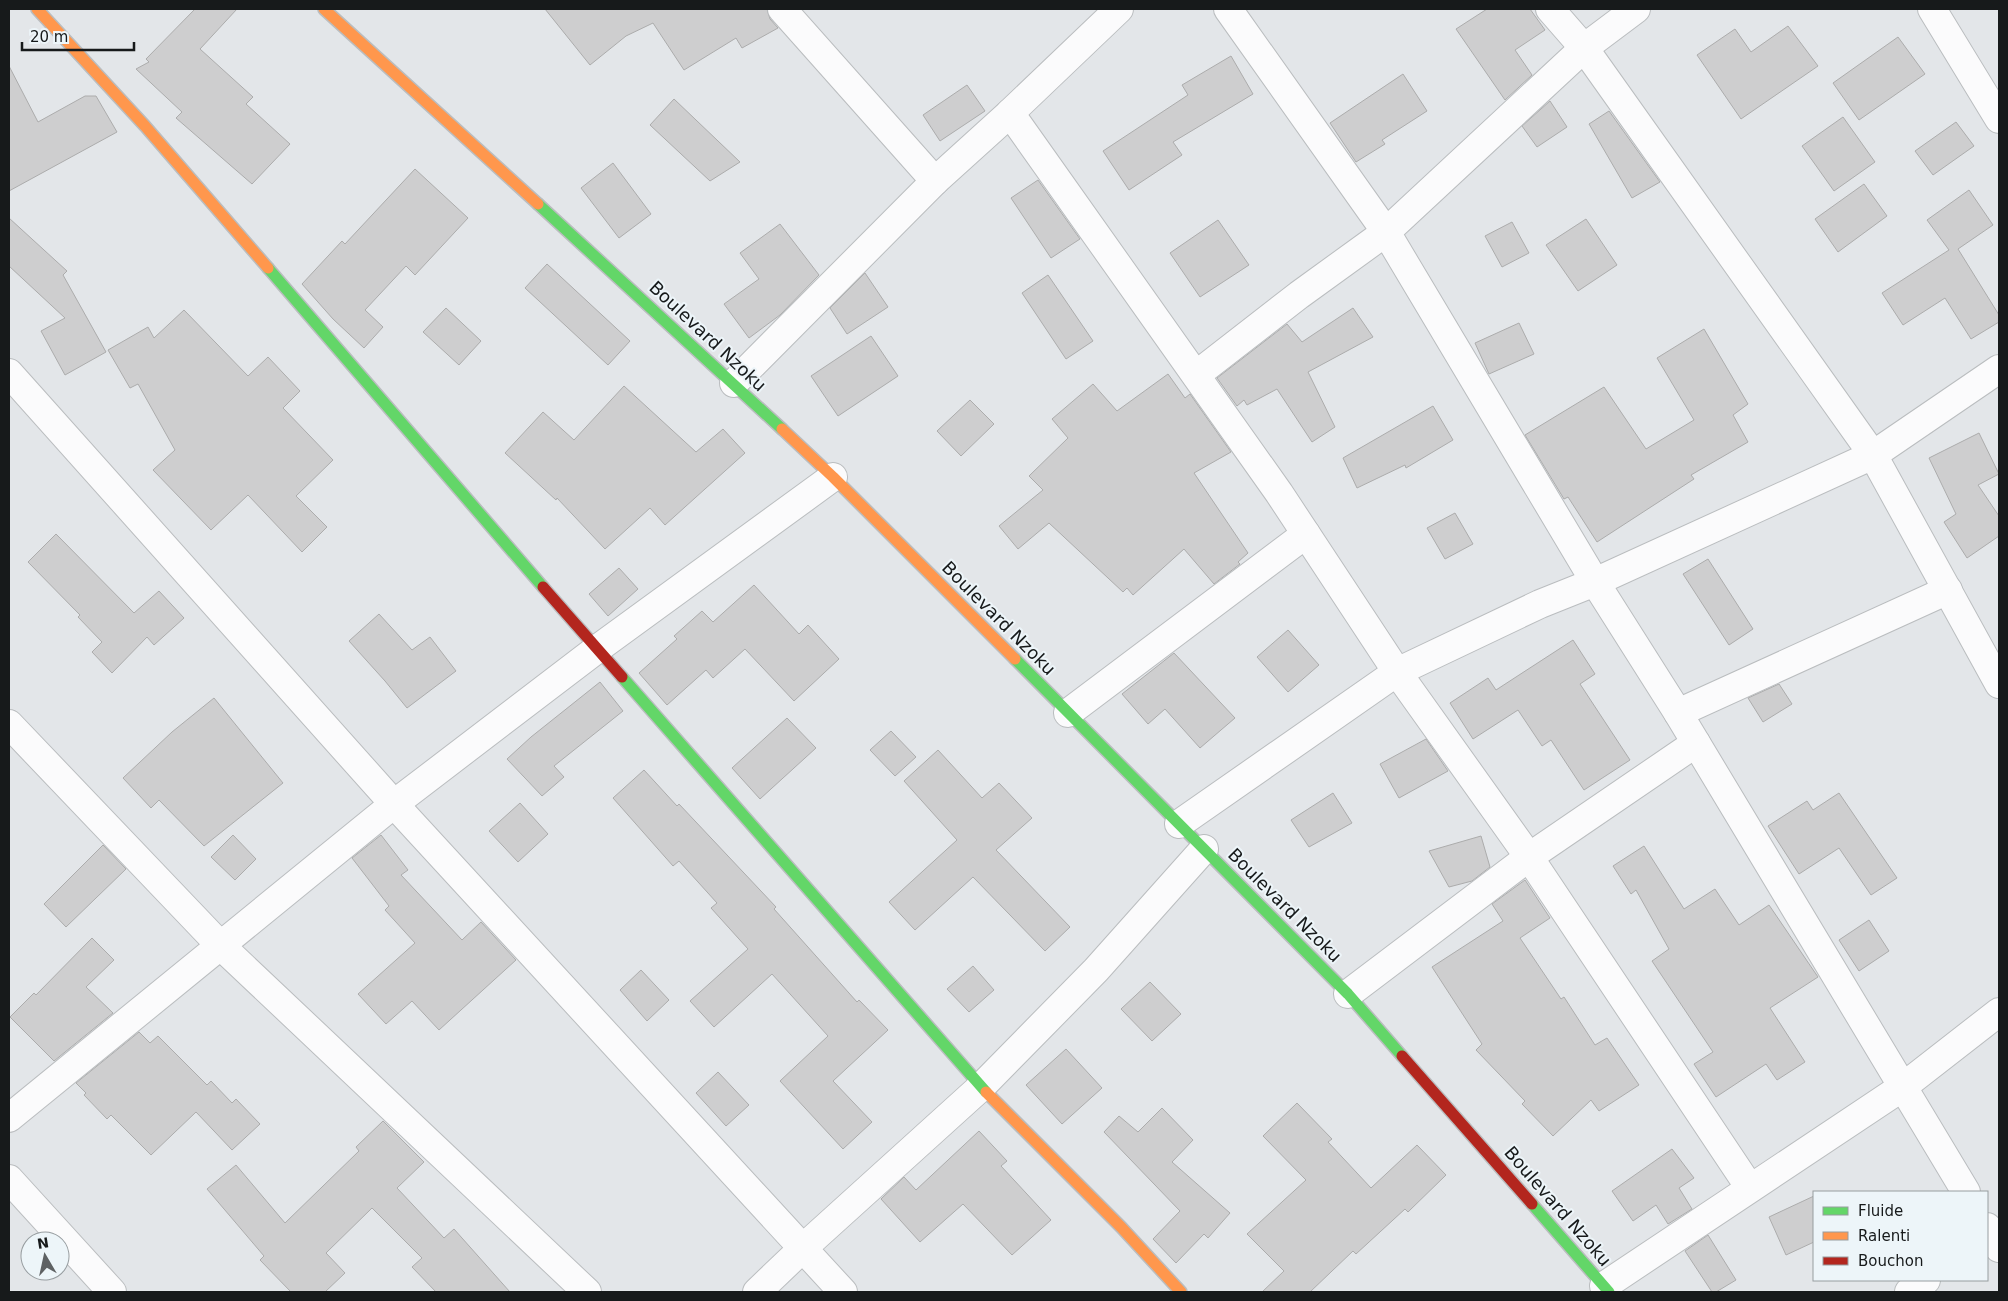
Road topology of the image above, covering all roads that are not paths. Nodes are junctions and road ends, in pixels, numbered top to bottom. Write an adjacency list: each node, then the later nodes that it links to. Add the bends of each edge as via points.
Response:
1 (37, 9): 23 (street, via 145,126)
2 (324, 9): 17 (street, Boulevard Nzoku)
3 (782, 9): 12 (street)
4 (1119, 9): 10 (street)
5 (1228, 9): 13 (street)
6 (1550, 9): 9 (street)
7 (1636, 9): 9 (street)
8 (1932, 9): 11 (street)
9 (1584, 48): 13 (street); 18 (street)
10 (1010, 113): 12 (street); 16 (street)
11 (1999, 119)
12 (935, 181): 17 (street)
13 (1386, 232): 16 (street); 21 (street)
14 (1999, 369): 18 (street)
15 (9, 373): 30 (street)
16 (1196, 375): 20 (street)
17 (734, 383): 19 (street, Boulevard Nzoku)
18 (1873, 455): 21 (street); 22 (street)
19 (833, 477): 23 (street); 26 (street, Boulevard Nzoku)
20 (1306, 534): 24 (street); 26 (street)
21 (1595, 582): 24 (street, via 1540,604); 27 (street)
22 (1948, 590): 25 (street); 27 (street)
23 (597, 649): 30 (street); 38 (street)
24 (1397, 672): 31 (street); 33 (street)
25 (1999, 684)
26 (1068, 713): 31 (street, Boulevard Nzoku)
27 (1678, 713): 29 (street)
28 (9, 724): 34 (street)
29 (1696, 743): 33 (street); 37 (street)
30 (394, 804): 34 (street); 43 (street)
31 (1179, 824): 32 (street, Boulevard Nzoku)
32 (1204, 849): 35 (street, Boulevard Nzoku); 38 (street, via 1096,970)
33 (1529, 857): 35 (street); 41 (street)
34 (220, 945): 39 (street); 47 (street)
35 (1348, 994): 45 (street, Boulevard Nzoku)
36 (1999, 1012): 37 (street)
37 (1904, 1086): 41 (street); 42 (street)
38 (981, 1087): 43 (street); 50 (street)
39 (9, 1118)
40 (9, 1179): 46 (street)
41 (1750, 1188): 45 (street)
42 (1965, 1191)
43 (803, 1248): 48 (street); 49 (street)
44 (1925, 1281): 51 (street)
45 (1606, 1289)
46 (112, 1292)
47 (587, 1292)
48 (757, 1292)
49 (843, 1292)
50 (1181, 1292)
51 (1910, 1292)

